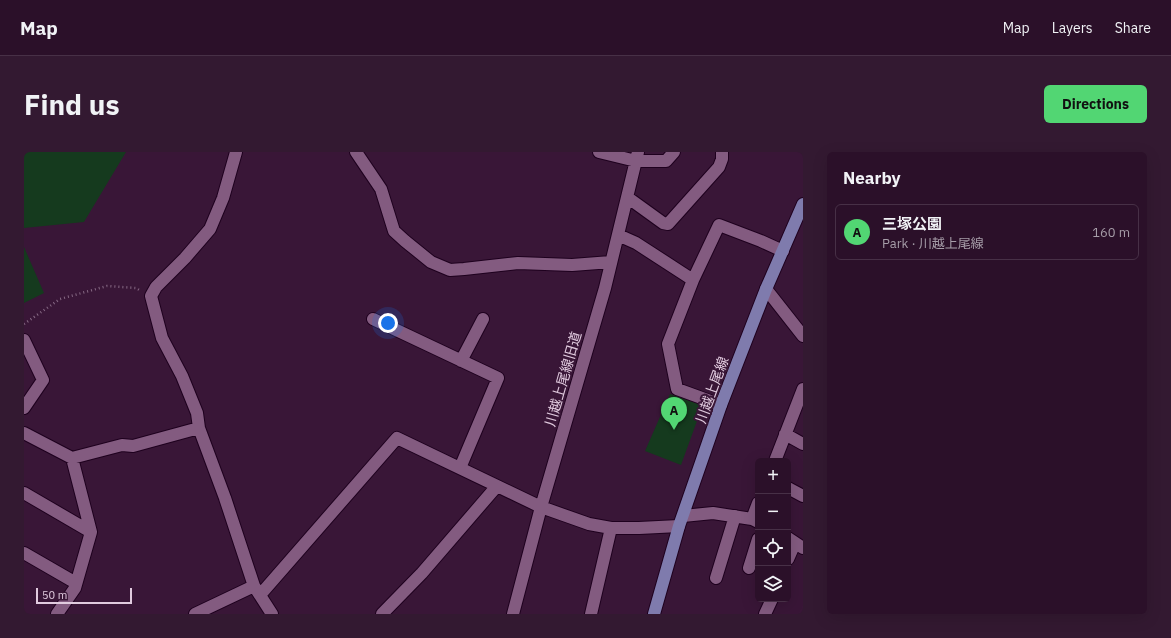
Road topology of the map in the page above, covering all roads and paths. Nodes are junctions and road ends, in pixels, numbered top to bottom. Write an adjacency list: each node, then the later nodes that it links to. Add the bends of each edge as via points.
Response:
1 (236, 152): 14 (street, via 223,198 210,228 156,287)
2 (356, 152): 11 (street, via 381,189 394,231 431,262 450,270 518,263 572,265)
3 (599, 152): 6 (street)
4 (674, 152): 6 (street, via 666,161)
5 (725, 154): 7 (street, via 719,167 668,224)
6 (637, 156): 7 (street, 川越上尾線旧道)
7 (627, 197): 9 (street, 川越上尾線旧道)
8 (803, 204): 10 (main road, 川越上尾線)
9 (618, 235): 11 (street, 川越上尾線旧道); 12 (street, via 636,243)
10 (783, 251): 12 (street, via 719,225); 13 (main road, 川越上尾線)
11 (611, 262): 35 (street, 川越上尾線旧道)
12 (694, 280): 22 (street, via 668,344 677,389)
13 (766, 289): 18 (street); 22 (main road, 川越上尾線)
14 (151, 296): 17 (path, via 136,288 107,286 60,299); 24 (street, via 162,338 194,405)
15 (373, 319): 20 (street)
16 (483, 319): 20 (street)
17 (24, 324)
18 (803, 336)
19 (24, 340): 23 (street, via 43,380)
20 (461, 361): 30 (street, via 498,378)
21 (803, 389): 26 (street)
22 (721, 405): 38 (main road, 川越上尾線)
23 (24, 408)
24 (199, 428): 28 (street, via 133,446 122,445); 46 (street)
25 (24, 433): 28 (street)
26 (785, 434): 27 (street); 29 (street)
27 (803, 444)
28 (72, 458): 40 (street)
29 (776, 458)
30 (460, 468): 31 (street); 46 (street, via 397,438)
31 (497, 486): 35 (street); 51 (street, via 422,573)
32 (791, 490): 34 (street)
33 (24, 493): 40 (street)
34 (803, 496)
35 (541, 507): 39 (street, via 589,524); 52 (street, 川越上尾線旧道)
36 (735, 516): 37 (street); 38 (street, via 713,513); 44 (street)
37 (755, 520)
38 (681, 521): 39 (street, via 639,528); 54 (main road, 川越上尾線)
39 (611, 528): 53 (street)
40 (91, 532): 45 (street)
41 (755, 550): 43 (street)
42 (24, 553): 45 (street)
43 (750, 568)
44 (716, 578)
45 (76, 583): 48 (street)
46 (257, 591): 49 (street); 50 (street)
47 (771, 602): 55 (street)
48 (57, 614)
49 (195, 614)
50 (272, 614)
51 (382, 614)
52 (513, 614)
53 (591, 614)
54 (654, 614)
55 (765, 614)

